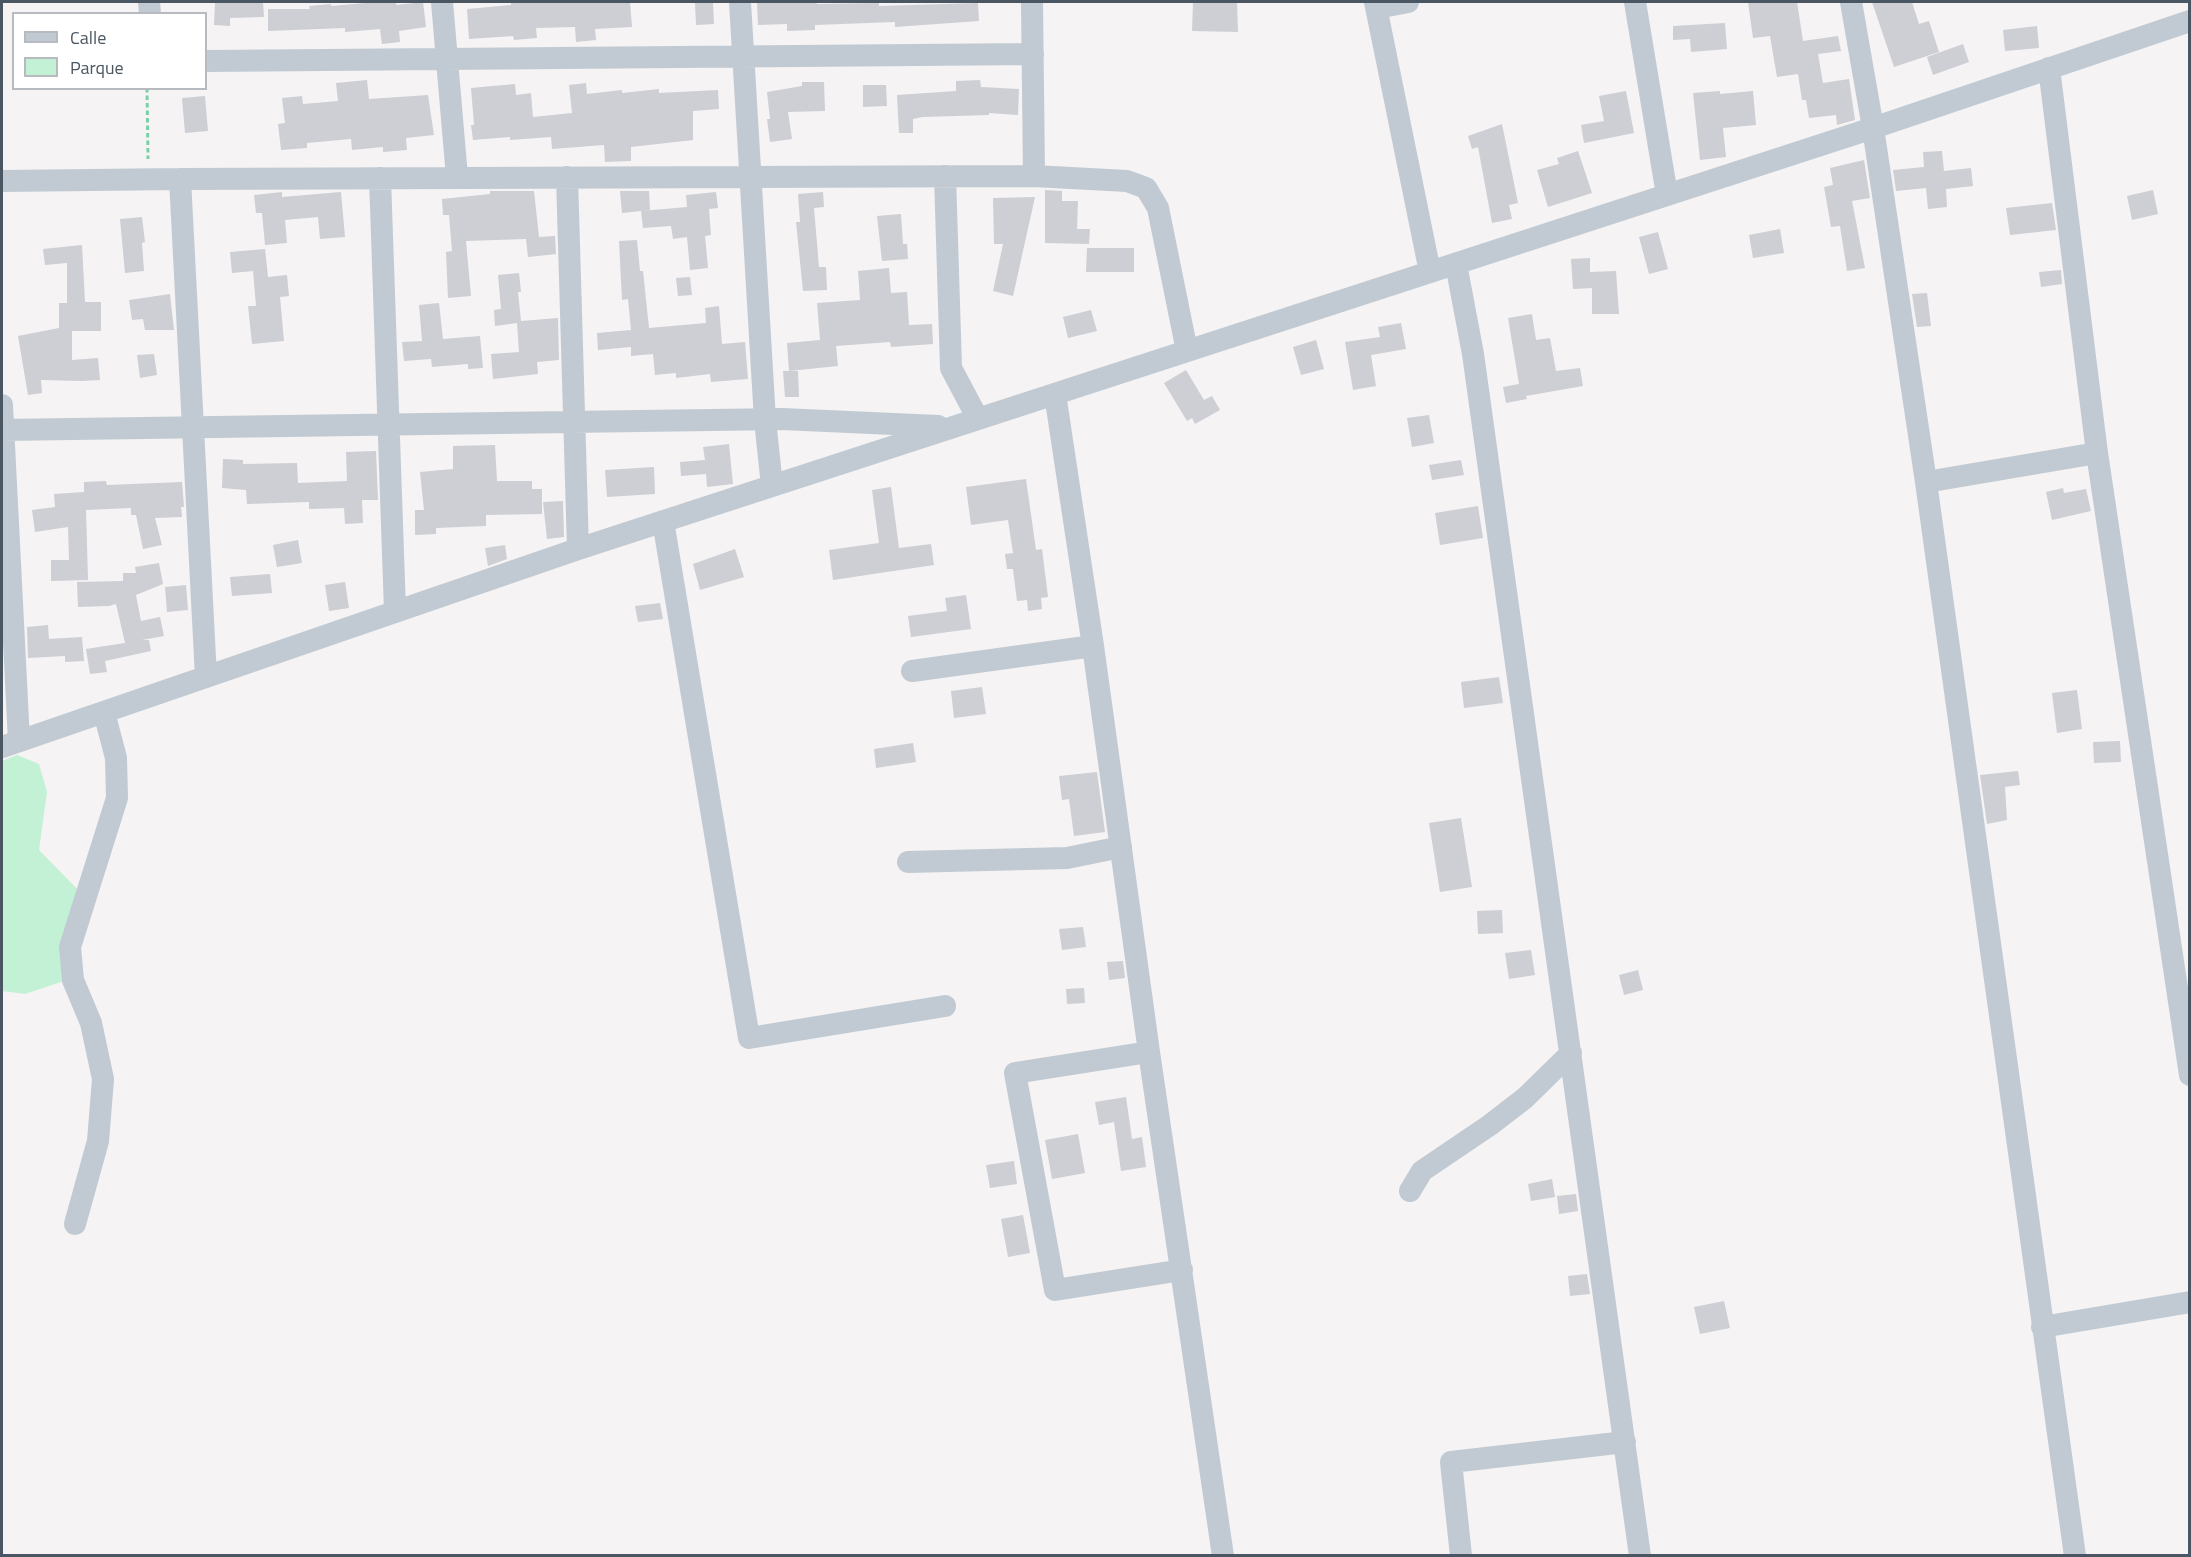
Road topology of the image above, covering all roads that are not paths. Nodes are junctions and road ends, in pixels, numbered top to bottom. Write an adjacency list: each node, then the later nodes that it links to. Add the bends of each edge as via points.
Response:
1 (442, 2): 11 (street)
2 (740, 2): 10 (street)
3 (1032, 2): 9 (street)
4 (1408, 2): 7 (street)
5 (1635, 2): 23 (street)
6 (1851, 2): 14 (street)
7 (1376, 5): 25 (street)
8 (2190, 21): 13 (street)
9 (1033, 54): 10 (street); 16 (street)
10 (744, 56): 11 (street); 19 (street)
11 (448, 57): 12 (street); 17 (street)
12 (207, 61)
13 (2049, 68): 14 (street); 36 (street)
14 (1873, 128): 23 (street); 37 (street)
15 (945, 176): 16 (street); 19 (street); 29 (street, via 951,368)
16 (1034, 176): 26 (street, via 1127,181 1146,188 1158,208)
17 (457, 177): 18 (street); 21 (street)
18 (567, 177): 19 (street); 31 (street)
19 (751, 177): 30 (street)
20 (180, 178): 21 (street); 22 (street); 34 (street)
21 (380, 178): 32 (street)
22 (2, 181)
23 (1667, 195): 24 (street)
24 (1456, 264): 25 (street); 51 (street, via 1473,354)
25 (1430, 272): 26 (street)
26 (1187, 351): 27 (street)
27 (1055, 394): 29 (street); 42 (street)
28 (2, 405): 35 (street)
29 (978, 419): 33 (street)
30 (765, 420): 31 (street); 33 (street); 38 (street)
31 (574, 422): 32 (street); 40 (street)
32 (389, 425): 34 (street); 41 (street)
33 (955, 426): 38 (street)
34 (193, 427): 35 (street); 44 (street)
35 (2, 430): 46 (street)
36 (2097, 453): 37 (street); 52 (street)
37 (1926, 482): 57 (street)
38 (772, 486): 39 (street)
39 (663, 521): 40 (street); 49 (street, via 749,1038)
40 (578, 549): 41 (street)
41 (395, 611): 44 (street)
42 (1094, 646): 43 (street); 47 (street)
43 (912, 671)
44 (206, 677): 45 (street)
45 (104, 712): 46 (street); 54 (street, via 116,758 117,798 70,947 73,980 91,1023 103,1080 98,1141)
46 (10, 744)
47 (1121, 847): 48 (street, via 1067,858); 50 (street)
48 (908, 862)
49 (945, 1006)
50 (1149, 1052): 55 (street); 55 (street, via 1015,1073 1056,1290)
51 (1570, 1053): 53 (street, via 1508,1112 1422,1171); 58 (street)
52 (2190, 1075)
53 (1410, 1191)
54 (75, 1224)
55 (1182, 1270): 59 (street)
56 (2190, 1302): 57 (street)
57 (2043, 1327): 62 (street)
58 (1625, 1442): 60 (street, via 1450,1462); 61 (street)
59 (1223, 1556)
60 (1461, 1556)
61 (1640, 1556)
62 (2075, 1556)

